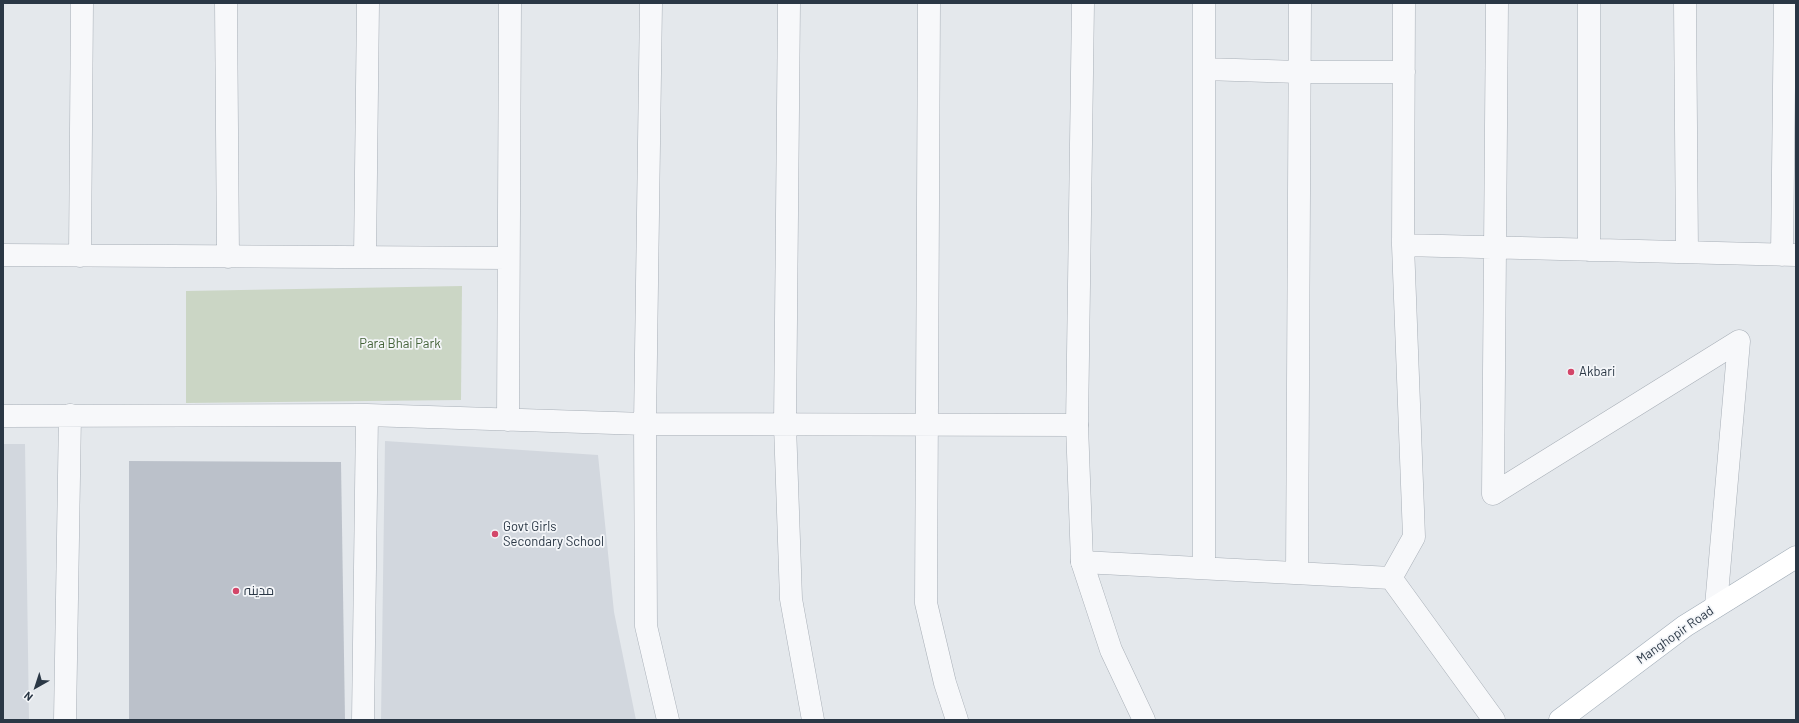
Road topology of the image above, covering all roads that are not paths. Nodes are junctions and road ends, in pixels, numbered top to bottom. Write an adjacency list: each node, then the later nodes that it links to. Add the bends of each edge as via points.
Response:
1 (82, 3): 25 (street)
2 (226, 3): 26 (street)
3 (368, 3): 27 (street)
4 (510, 3): 28 (street)
5 (651, 3): 33 (street)
6 (789, 3): 34 (street)
7 (929, 3): 35 (street)
8 (1083, 3): 36 (street)
9 (1204, 3): 16 (street)
10 (1300, 3): 17 (street)
11 (1404, 3): 18 (street)
12 (1497, 3): 20 (street)
13 (1589, 3): 21 (street)
14 (1685, 3): 22 (street)
15 (1785, 3): 24 (street)
16 (1204, 69): 17 (street); 39 (street)
17 (1299, 72): 18 (street); 40 (street)
18 (1404, 72): 19 (street)
19 (1403, 246): 20 (street); 41 (street, via 1414,537)
20 (1495, 248): 21 (street); 42 (street, via 1493,494 1739,341)
21 (1589, 250): 22 (street)
22 (1687, 252): 24 (street)
23 (3, 255): 25 (street)
24 (1789, 255)
25 (80, 256): 26 (street)
26 (228, 257): 27 (street)
27 (365, 257): 28 (street)
28 (508, 258): 32 (street)
29 (3, 416): 30 (street)
30 (70, 416): 31 (street); 43 (street)
31 (367, 416): 32 (street); 44 (street)
32 (508, 420): 33 (street)
33 (646, 424): 34 (street); 45 (street, via 646,626)
34 (785, 425): 35 (street); 46 (street, via 791,599)
35 (928, 425): 36 (street); 47 (street, via 926,603 945,683)
36 (1077, 425): 38 (street)
37 (1796, 557): 42 (main road, Manghopir Road)
38 (1082, 562): 39 (street); 48 (street, via 1111,650)
39 (1204, 568): 40 (street)
40 (1297, 573): 41 (street)
41 (1391, 578): 49 (street)
42 (1716, 606): 50 (main road, Manghopir Road, via 1685,626)
43 (65, 720)
44 (363, 720)
45 (668, 720)
46 (812, 720)
47 (957, 720)
48 (1144, 720)
49 (1494, 720)
50 (1560, 720)

